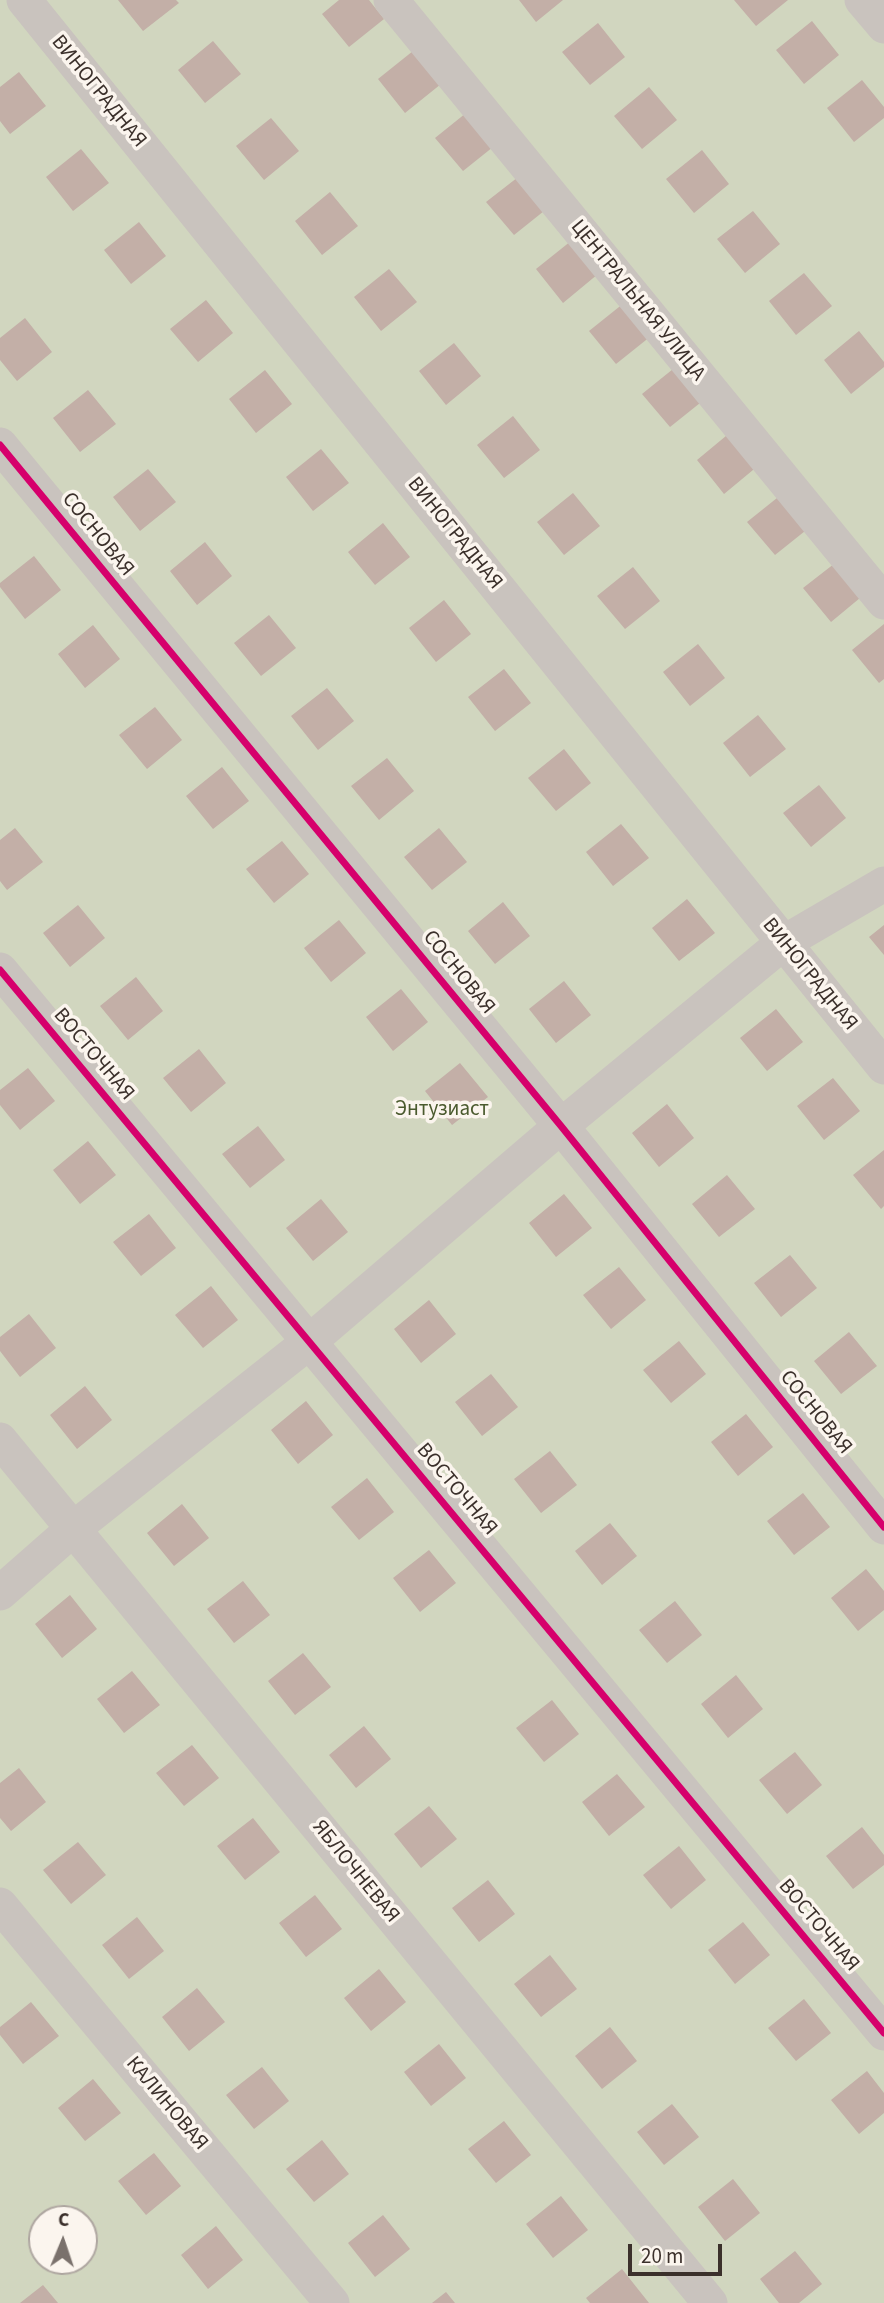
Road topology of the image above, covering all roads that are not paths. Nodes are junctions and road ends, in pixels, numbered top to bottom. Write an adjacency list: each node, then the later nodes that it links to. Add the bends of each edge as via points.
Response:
1 (24, 0): 8 (street, ВИНОГРАДНАЯ)
2 (391, 0): 6 (street, ЦЕНТРАЛЬНАЯ УЛИЦА)
3 (862, 0): 4 (street)
4 (884, 26)
5 (0, 445): 11 (street, СОСНОВАЯ)
6 (884, 602)
7 (884, 884): 8 (street)
8 (783, 943): 10 (street, ВИНОГРАДНАЯ); 11 (street)
9 (0, 970): 12 (street, ВОСТОЧНАЯ)
10 (884, 1067)
11 (561, 1126): 12 (street); 14 (street, СОСНОВАЯ)
12 (309, 1342): 15 (street); 18 (street, ВОСТОЧНАЯ)
13 (0, 1440): 15 (street, ЯБЛОЧНЕВАЯ)
14 (884, 1527)
15 (73, 1529): 16 (street); 20 (street, ЯБЛОЧНЕВАЯ)
16 (0, 1593)
17 (0, 1905): 19 (street, КАЛИНОВАЯ)
18 (884, 2033)
19 (332, 2303)
20 (710, 2303)

